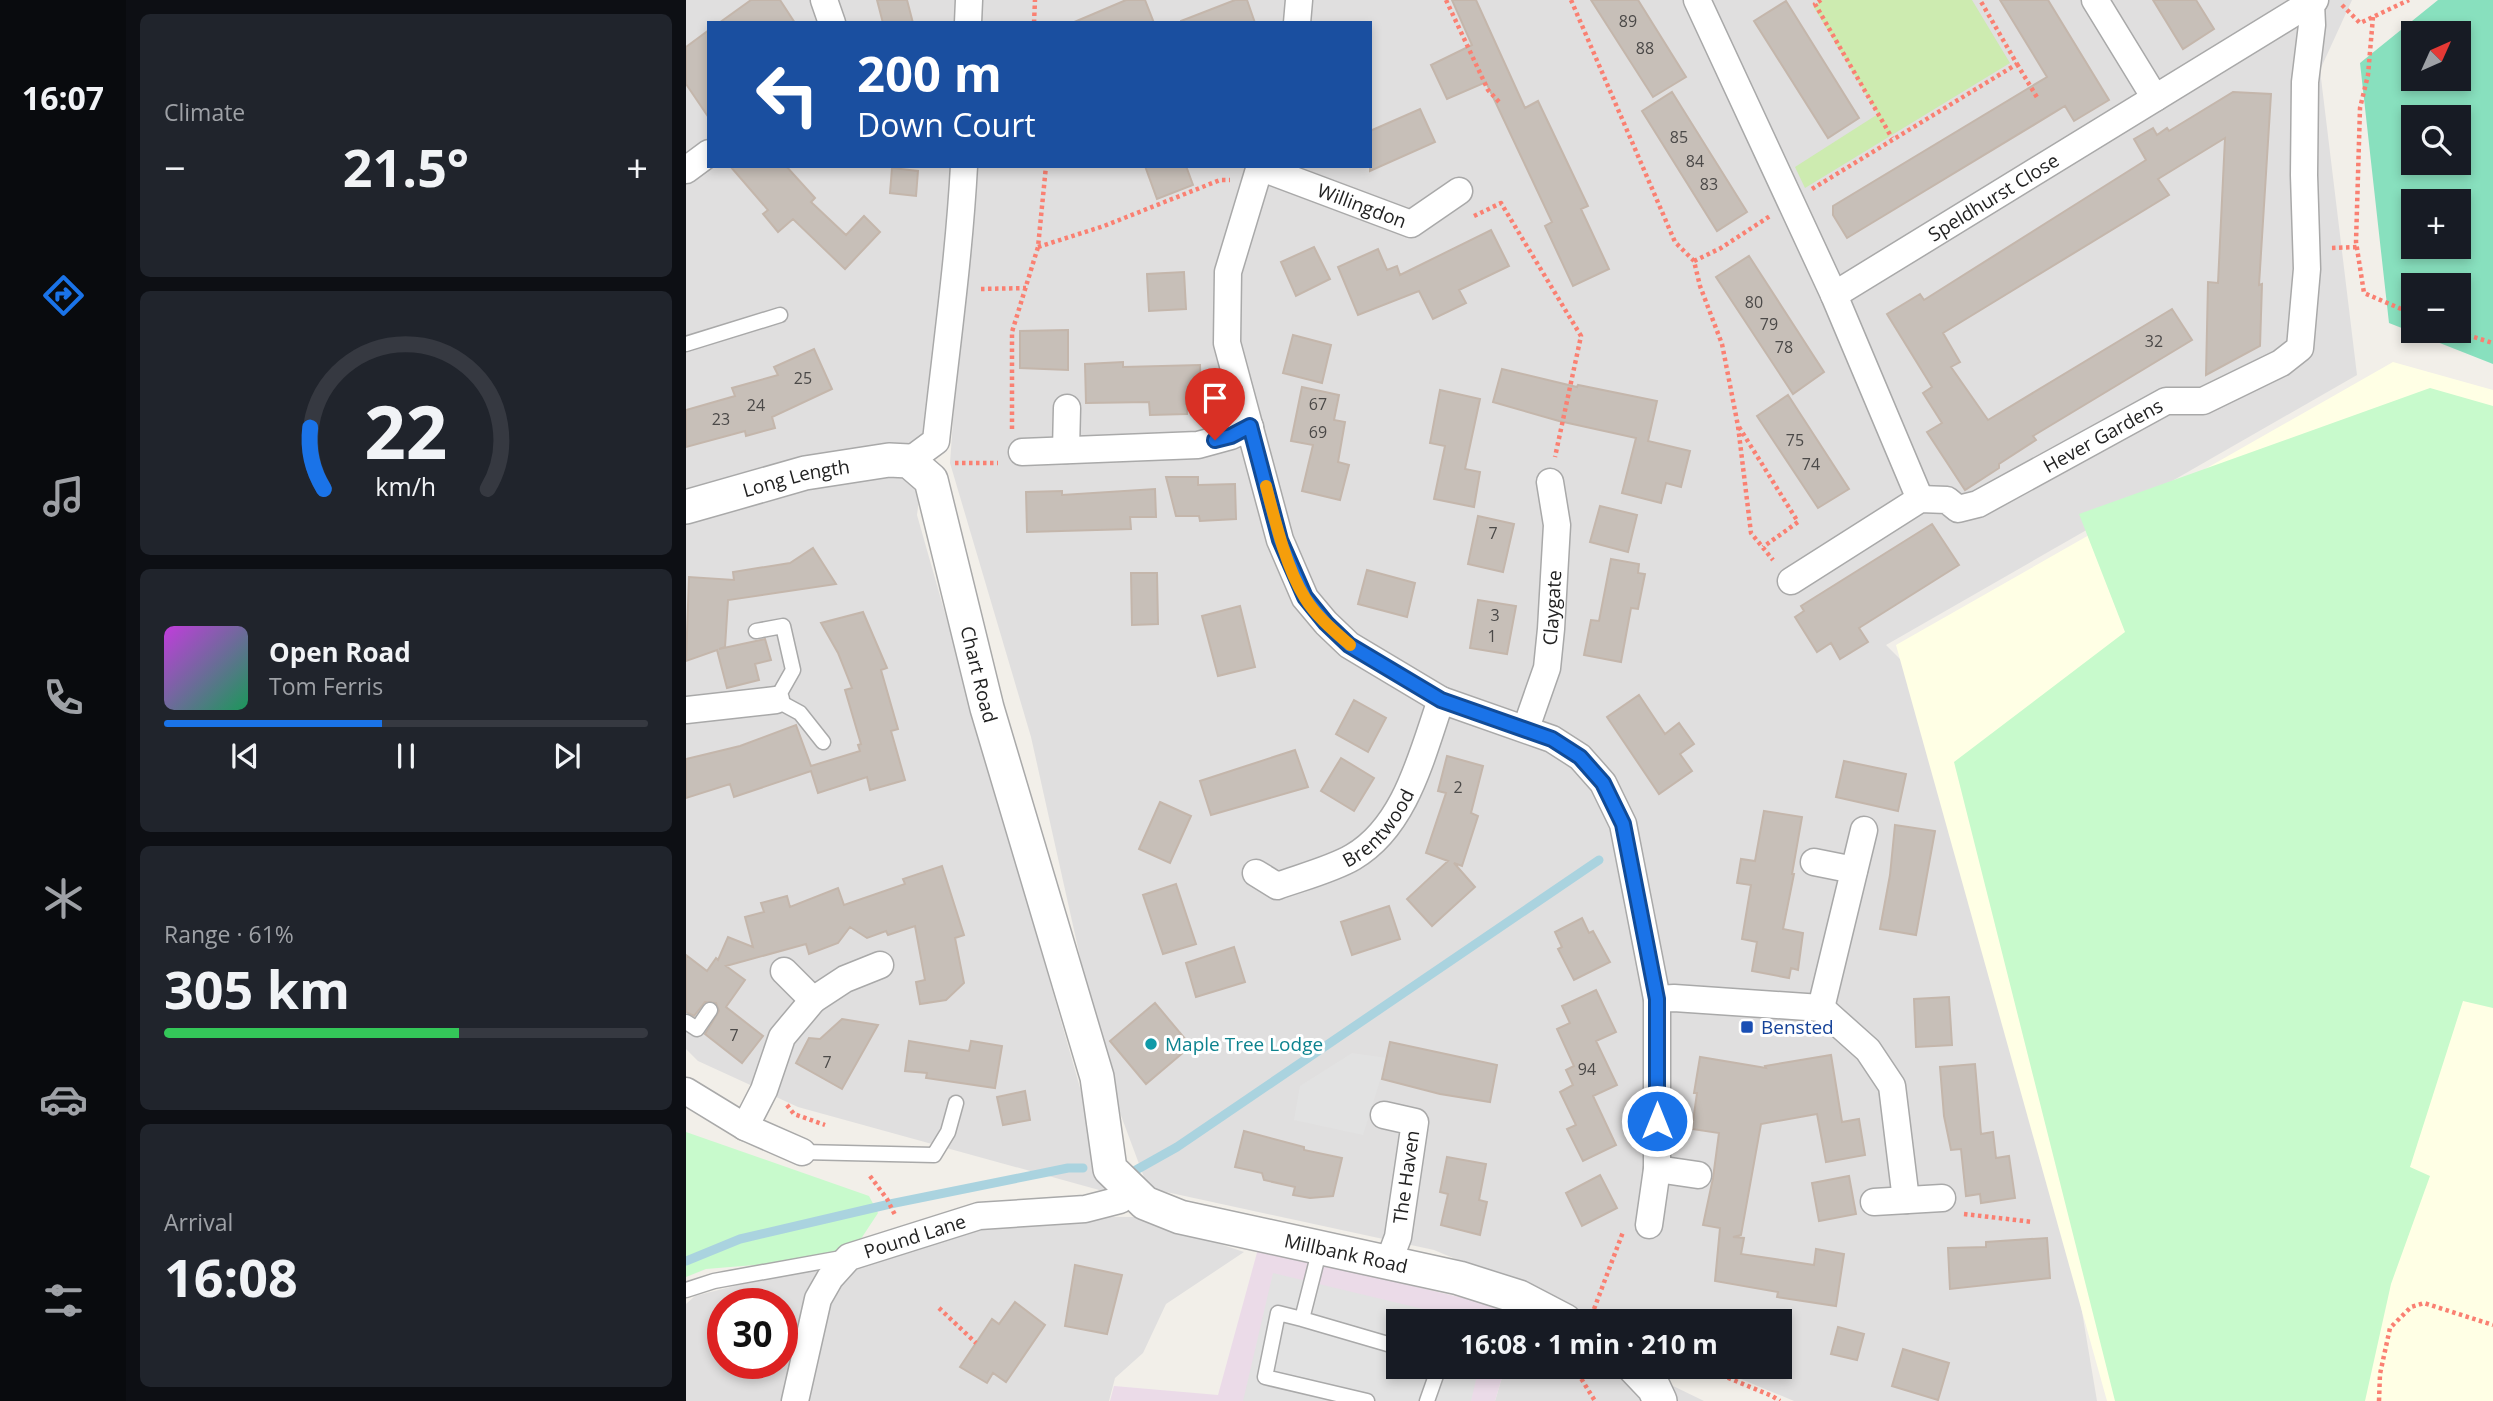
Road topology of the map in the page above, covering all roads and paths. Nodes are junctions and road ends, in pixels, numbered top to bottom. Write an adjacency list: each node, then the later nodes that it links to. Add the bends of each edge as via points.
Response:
1 (824, 0): 14 (street)
2 (969, 0): 15 (street)
3 (1035, 0): 16 (path)
4 (1299, 0): 17 (street)
5 (1446, 0): 21 (path, via 1488,90)
6 (1571, 0): 39 (path, via 1675,242 1695,261 1721,344)
7 (1697, 0): 31 (street)
8 (1821, 0): 18 (path, via 1815,4 1892,138)
9 (1980, 0): 18 (path)
10 (2095, 0): 19 (street)
11 (2409, 0): 13 (path)
12 (2321, 1): 13 (path, via 2360,23); 19 (street, Speldhurst Close); 45 (street, Hever Gardens, via 2312,25 2305,82 2307,269 2300,348 2281,363 2203,401 2166,401 1978,504 1958,509 1947,500)
13 (2373, 17): 32 (path, via 2360,108 2356,242 2364,293)
14 (831, 21)
15 (968, 21)
16 (1034, 21)
17 (1297, 21)
18 (2017, 64): 20 (path)
19 (2155, 98): 31 (street, Speldhurst Close)
20 (2038, 99)
21 (1500, 103)
22 (707, 154): 25 (street)
23 (964, 168): 30 (street, via 959,255)
24 (1046, 168): 28 (path)
25 (686, 170)
26 (1258, 172): 27 (street, Willingdon, via 1411,224); 28 (path, via 1220,180); 38 (street, via 1228,272 1227,343)
27 (1459, 191): 44 (path, via 1468,219 1501,203 1581,336)
28 (1038, 247): 29 (path)
29 (1026, 288): 30 (path); 41 (path, via 1013,332)
30 (952, 289): 40 (street)
31 (1834, 295): 45 (street)
32 (2401, 309)
33 (780, 315): 36 (lane)
34 (2471, 336): 35 (path)
35 (2493, 342)
36 (686, 345)
37 (1067, 408): 42 (street)
38 (1250, 426): 42 (street, via 1198,445); 51 (street, via 1280,540 1305,597 1349,645)
39 (1738, 426): 47 (path, via 1751,533); 47 (path, via 1798,522)
40 (936, 441): 41 (path, via 954,463 997,463 1013,469); 43 (street)
41 (1017, 450): 42 (street)
42 (1066, 450)
43 (909, 461): 46 (street, Long Length, via 806,472); 76 (street, Chart Road, via 931,480 987,708 1097,1077 1110,1169)
44 (1550, 482): 53 (street, Claygate, via 1557,525 1548,667)
45 (1920, 499): 48 (street)
46 (686, 507)
47 (1763, 547): 48 (path)
48 (1791, 581)
49 (756, 631): 50 (lane, via 783,626 793,670)
50 (776, 700): 52 (street); 54 (lane, via 800,713)
51 (1441, 700): 53 (street); 58 (street, Brentwood, via 1401,804 1381,834 1353,857 1277,886)
52 (686, 710)
53 (1526, 728): 61 (street, via 1580,757 1603,783 1623,824)
54 (823, 742)
55 (1864, 830): 57 (street)
56 (1814, 862): 57 (street)
57 (1854, 870): 63 (street)
58 (1256, 873)
59 (880, 965): 62 (street, via 845,979)
60 (784, 971): 62 (street)
61 (1657, 999): 63 (street); 73 (street)
62 (813, 1000): 66 (street, via 782,1037)
63 (1821, 1008): 78 (street, via 1868,1050 1892,1086)
64 (710, 1010): 65 (lane, via 697,1029)
65 (686, 1022)
66 (764, 1090): 70 (path, via 784,1100 794,1114); 71 (street)
67 (686, 1091): 71 (street)
68 (956, 1103): 72 (lane, via 948,1132 934,1155)
69 (1384, 1115): 84 (street, The Haven, via 1415,1122 1398,1237)
70 (825, 1125)
71 (745, 1127): 72 (street)
72 (802, 1152)
73 (1657, 1169): 74 (street); 81 (street)
74 (1698, 1175)
75 (878, 1185): 80 (path)
76 (1129, 1188): 82 (street, Millbank Road, via 1145,1203 1180,1217); 83 (street, Pound Lane, via 1120,1200 1085,1209 979,1216)
77 (1942, 1198): 78 (street)
78 (1906, 1199): 79 (street)
79 (1874, 1202)
80 (896, 1217)
81 (1649, 1225): 88 (path, via 1628,1221 1598,1303)
82 (1320, 1247): 84 (street, Millbank Road); 89 (lane)
83 (849, 1257): 85 (lane); 97 (street, Pound Lane, via 818,1299)
84 (1389, 1261): 87 (street, Millbank Road)
85 (686, 1290)
86 (939, 1308): 91 (path)
87 (1553, 1309)
88 (1590, 1309)
89 (1302, 1320): 92 (lane); 98 (lane, via 1279,1313 1265,1377)
90 (2493, 1325): 103 (path, via 2424,1303 2411,1307 2390,1328)
91 (976, 1343)
92 (1386, 1344)
93 (1435, 1379): 99 (lane)
94 (1581, 1379): 100 (path)
95 (1645, 1379): 101 (street)
96 (1731, 1379): 102 (path)
97 (794, 1401)
98 (1367, 1401)
99 (1427, 1401)
100 (1595, 1401)
101 (1660, 1401)
102 (1780, 1401)
103 (2379, 1401)

